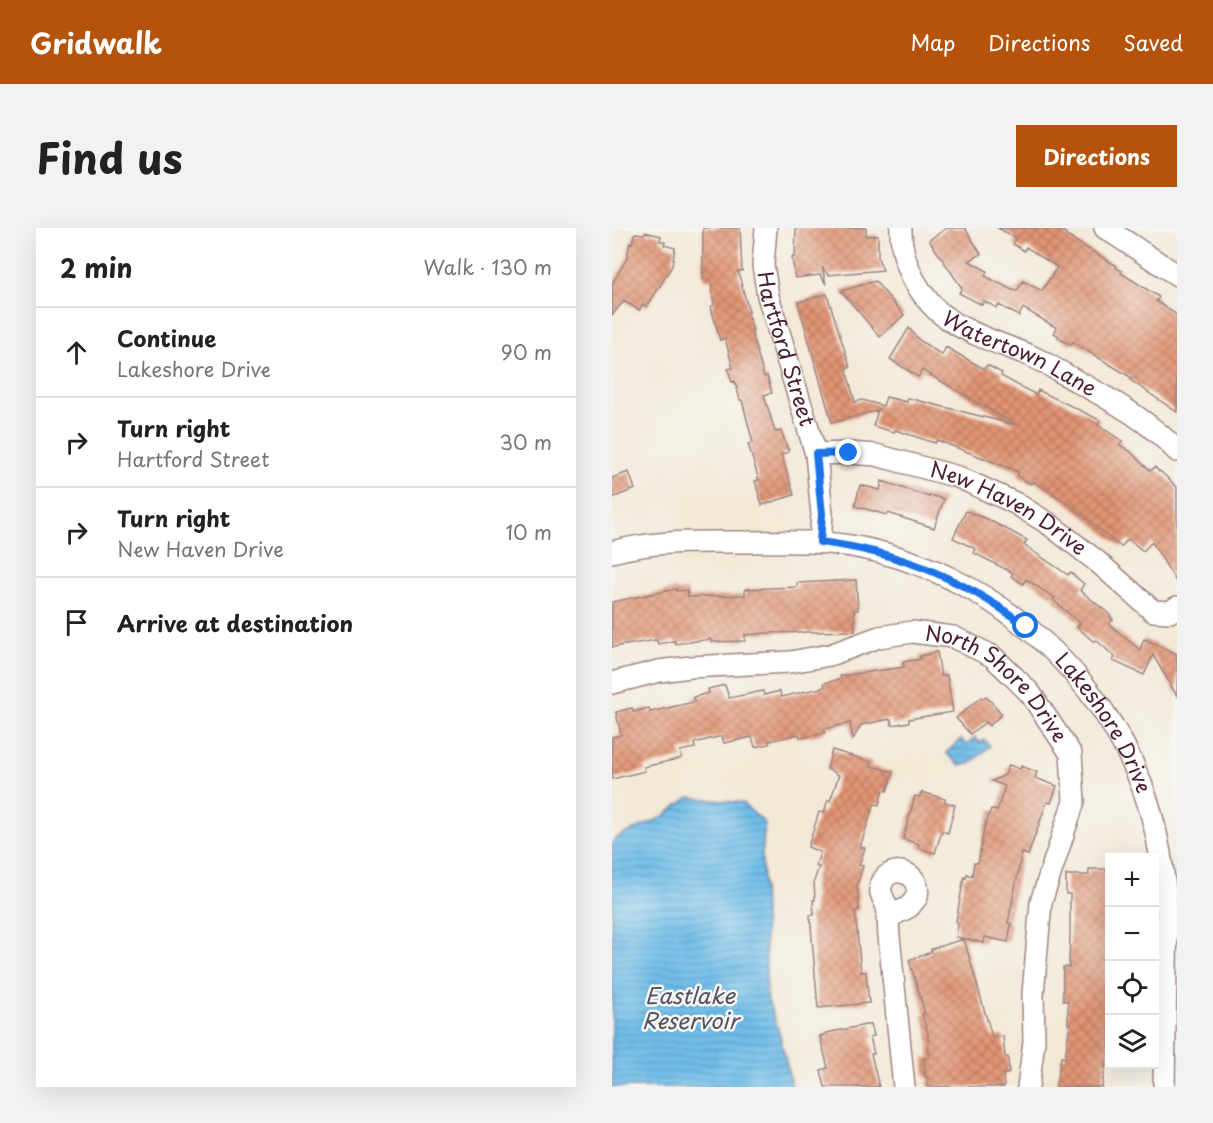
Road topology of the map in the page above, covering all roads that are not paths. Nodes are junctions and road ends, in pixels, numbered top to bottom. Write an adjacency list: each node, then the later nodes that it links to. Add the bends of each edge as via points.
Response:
1 (766, 228): 6 (street, Hartford Street, via 763,265 768,296)
2 (901, 228): 5 (street, Watertown Lane, via 910,275 950,321 1033,357 1123,406)
3 (1105, 228): 4 (street)
4 (1177, 275)
5 (1177, 451)
6 (816, 454): 7 (street, Hartford Street, via 822,514); 9 (street, New Haven Drive, via 876,455 958,477 1015,503 1049,524 1153,611 1170,612)
7 (820, 542): 8 (street, Lakeshore Drive, via 664,543); 11 (street, Lakeshore Drive, via 884,553 954,580 1026,626 1072,671 1110,722 1137,775 1157,837)
8 (612, 552)
9 (1177, 607)
10 (612, 684): 14 (street, North Shore Drive, via 690,667 790,662 830,655 879,637 912,632 953,637 992,656 1013,676 1030,693 1071,754 1074,801 1041,902)
11 (1172, 910): 15 (street, Lakeshore Drive)
12 (887, 918): 13 (street)
13 (904, 1087)
14 (1028, 1087)
15 (1164, 1087)

